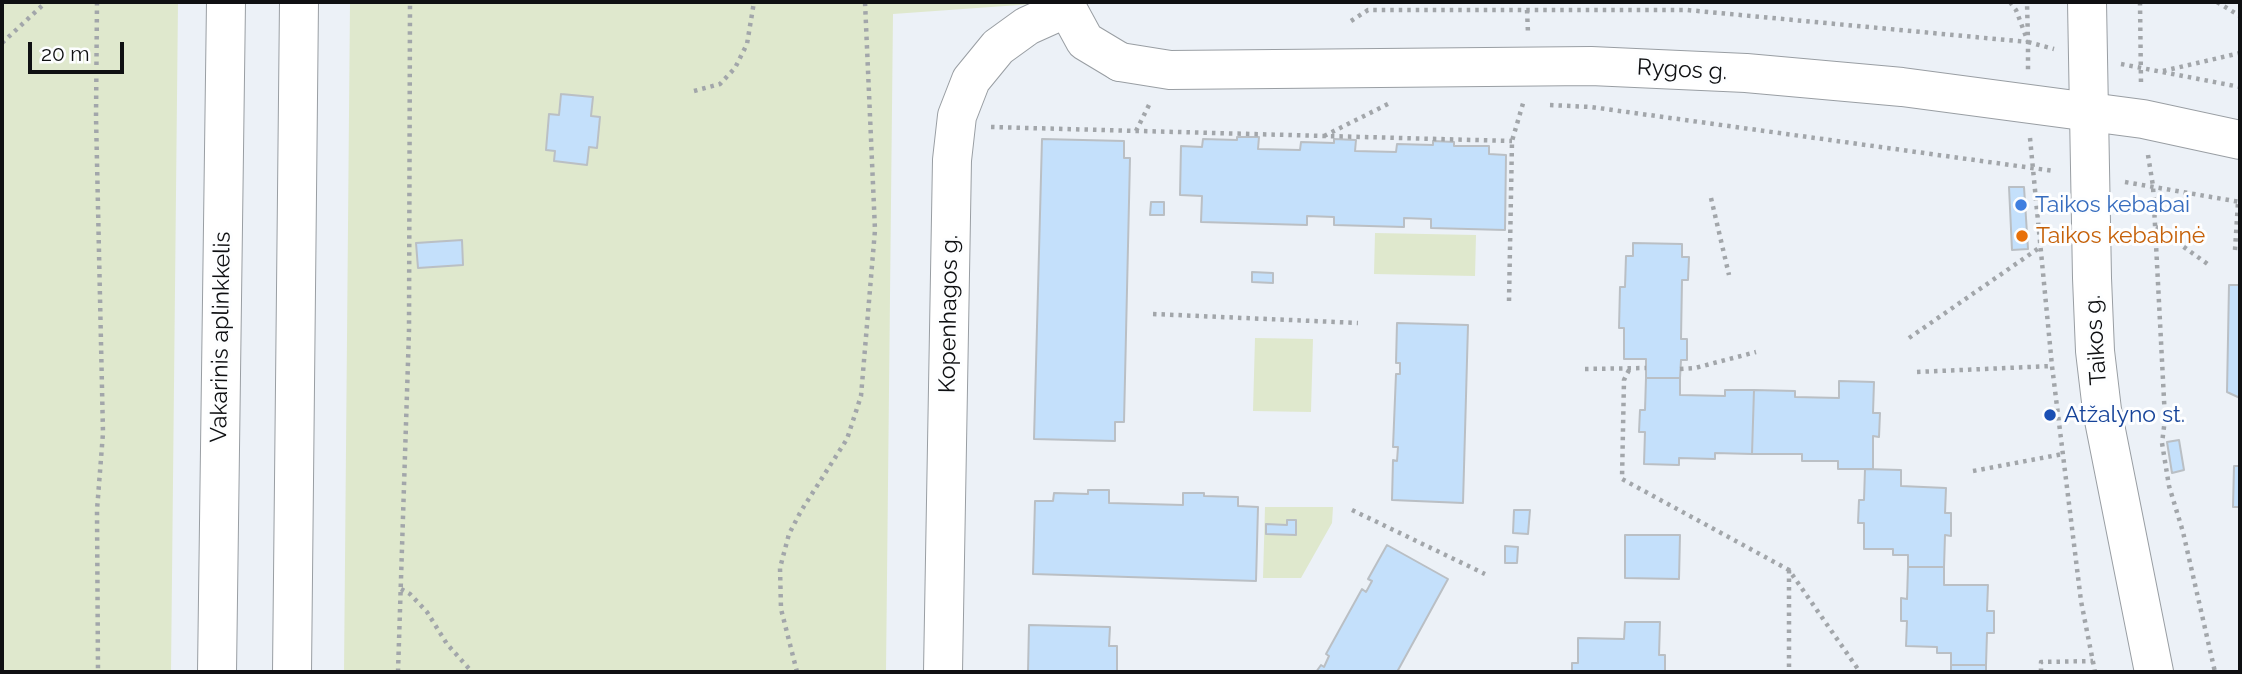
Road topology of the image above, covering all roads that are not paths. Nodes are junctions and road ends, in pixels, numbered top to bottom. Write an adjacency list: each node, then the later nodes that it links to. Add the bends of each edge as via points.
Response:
1 (226, 2): 7 (main road, Vakarinis aplinkkelis)
2 (299, 2): 8 (main road)
3 (2087, 2): 5 (main road, Taikos g.)
4 (1066, 5): 5 (main road, Rygos g., via 1085,41 1120,62 1170,70 1591,66 1902,87); 9 (main road, Kopenhagos g., via 998,47 971,80 957,116 952,160)
5 (2090, 111): 6 (main road, Rygos g.); 10 (main road, Taikos g., via 2095,351 2102,410)
6 (2240, 140)
7 (217, 672)
8 (292, 672)
9 (943, 672)
10 (2154, 672)

